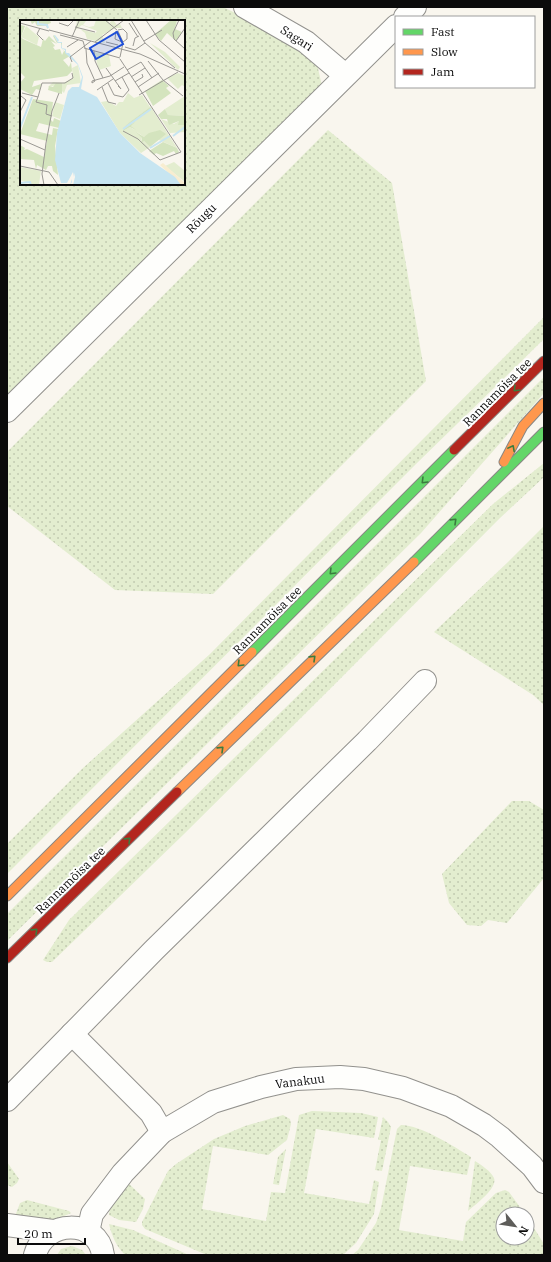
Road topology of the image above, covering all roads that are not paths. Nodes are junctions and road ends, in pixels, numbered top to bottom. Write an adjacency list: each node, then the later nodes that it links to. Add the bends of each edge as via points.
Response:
1 (245, 7): 5 (street, Sagari, via 306,42)
2 (415, 7): 3 (street)
3 (406, 16)
4 (395, 27): 5 (street, Rõugu)
5 (346, 75): 8 (street, Rõugu)
6 (544, 362): 12 (main road, Rannamõisa tee, one-way to 12)
7 (544, 403): 10 (main road, one-way to 7, via 523,426)
8 (7, 411)
9 (544, 432): 10 (main road, Rannamõisa tee)
10 (494, 483): 13 (main road, Rannamõisa tee, one-way to 10)
11 (425, 681): 14 (street)
12 (7, 896)
13 (7, 958)
14 (72, 1034): 15 (street); 16 (street, via 151,1113)
15 (7, 1100)
16 (162, 1132): 17 (street, Vanakuu, via 213,1102 261,1087 296,1079 364,1079 404,1088 451,1106 500,1137 532,1166); 20 (street, Vanakuu, via 123,1172 92,1214)
17 (544, 1182)
18 (7, 1225): 19 (street)
19 (52, 1231): 20 (street, via 70,1227); 22 (street, via 43,1238)
20 (88, 1232): 21 (street)
21 (105, 1254)
22 (35, 1255)

